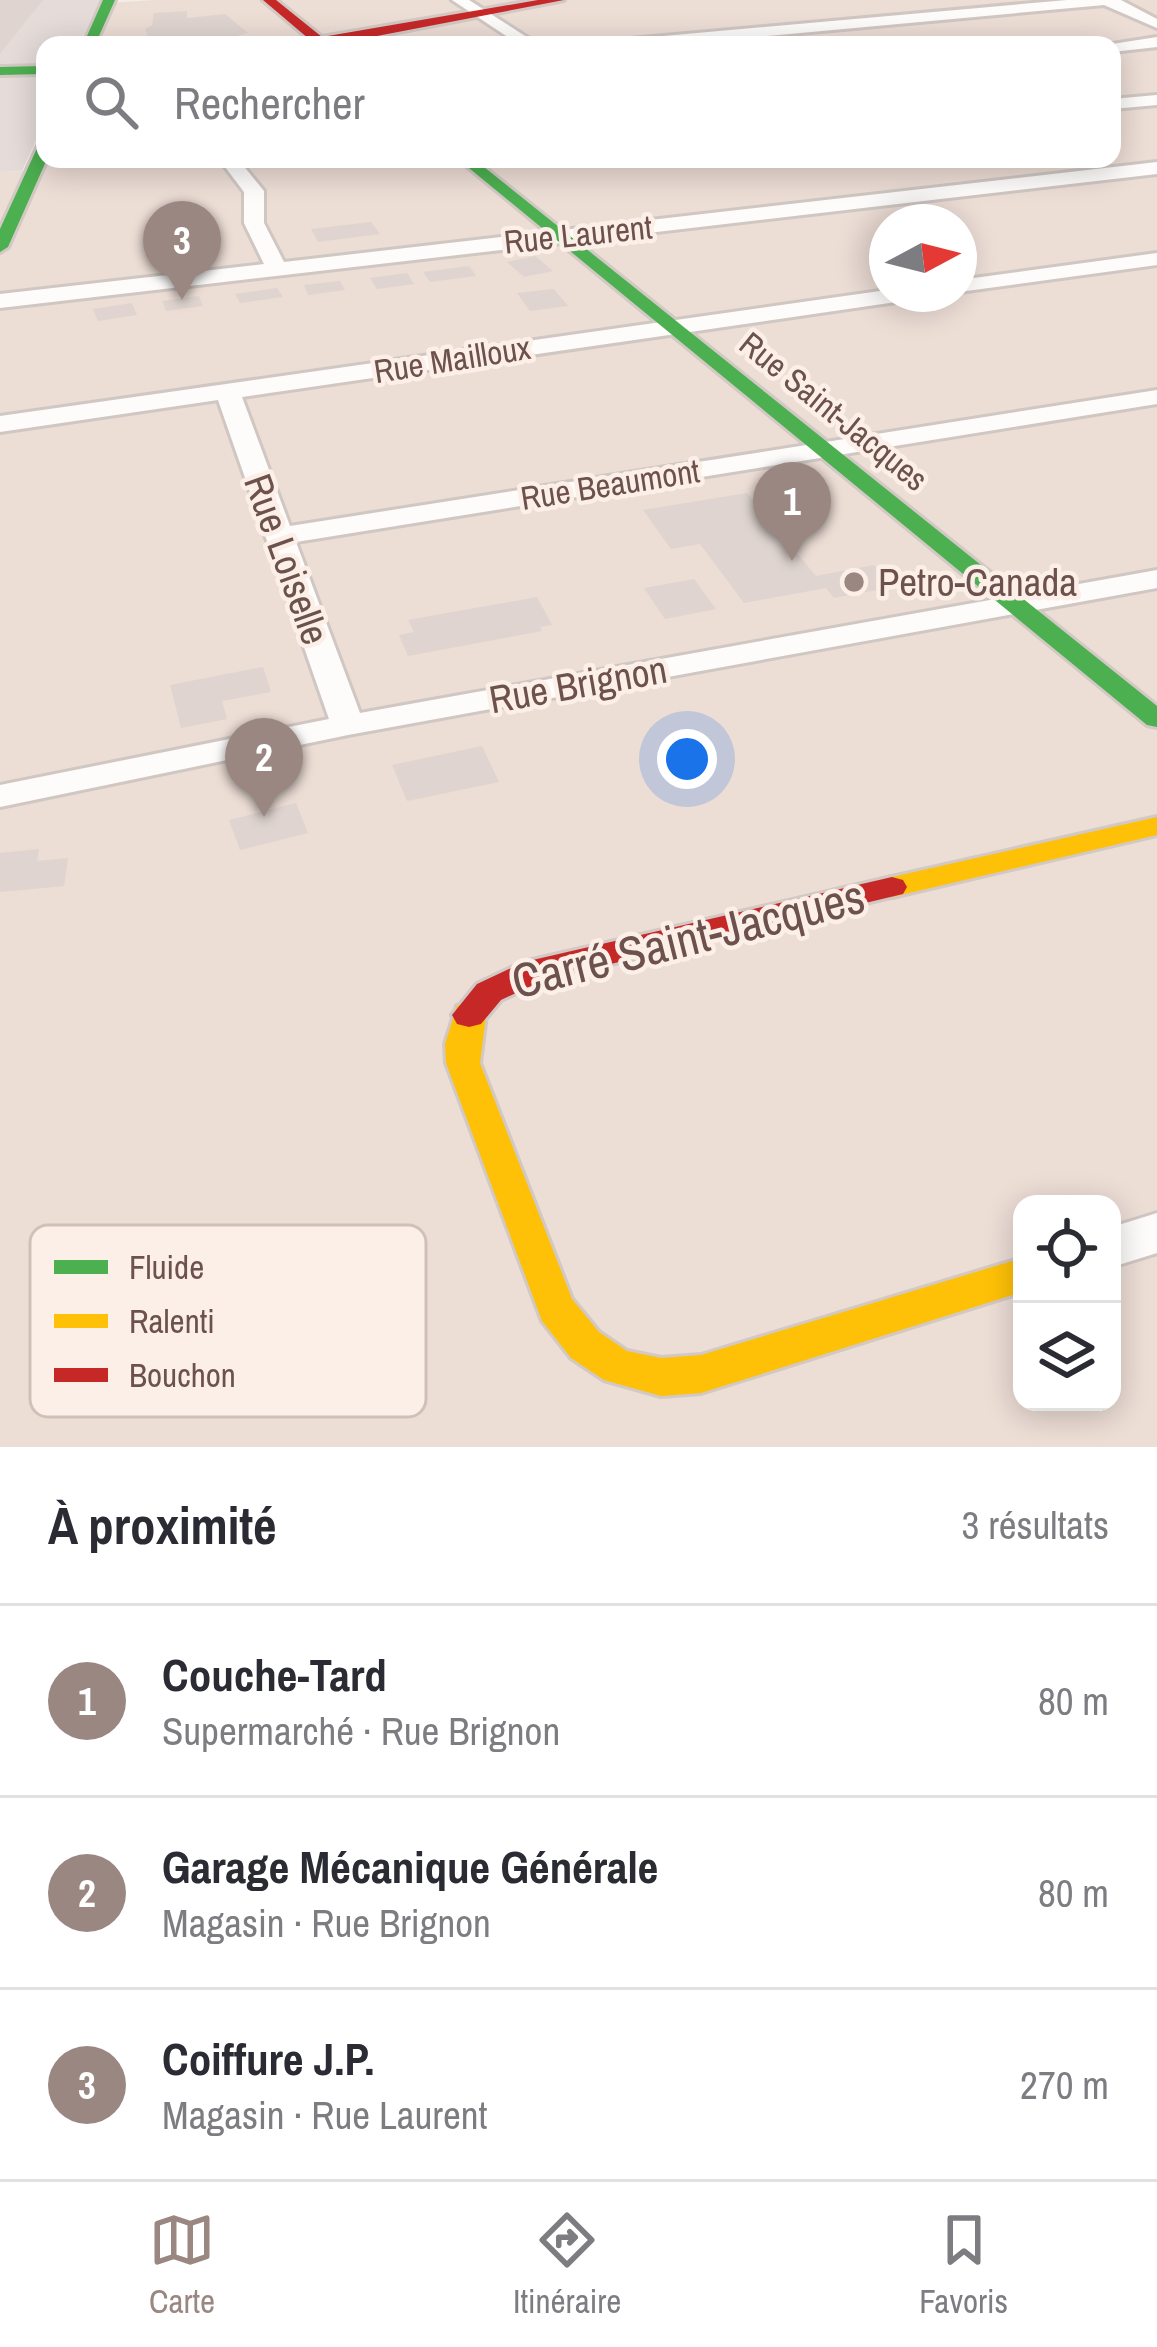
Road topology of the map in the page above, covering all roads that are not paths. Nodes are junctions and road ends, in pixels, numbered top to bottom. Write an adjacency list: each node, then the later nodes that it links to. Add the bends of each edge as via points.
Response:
1 (109, 0): 7 (street)
2 (269, 0): 8 (street)
3 (559, 0): 5 (street)
4 (1108, 0): 6 (street); 11 (street)
5 (468, 6): 9 (street); 10 (street)
6 (1157, 24)
7 (93, 36)
8 (306, 36)
9 (346, 36)
10 (516, 36)
11 (717, 36)
12 (1157, 43): 13 (street)
13 (1121, 46)
14 (36, 70): 15 (street)
15 (0, 71)
16 (1157, 100): 17 (street)
17 (1121, 103)
18 (36, 166): 23 (street)
19 (235, 168): 25 (street, via 254,191 254,223)
20 (476, 168): 22 (street, Rue Saint-Jacques)
21 (1157, 168): 22 (street, Rue Laurent)
22 (560, 235): 25 (street, Rue Laurent); 29 (street, Rue Saint-Jacques)
23 (0, 247)
24 (1157, 259): 26 (street)
25 (276, 267): 28 (street, Rue Laurent)
26 (977, 284)
27 (869, 299): 29 (street, Rue Mailloux)
28 (0, 302)
29 (673, 326): 30 (street, Rue Mailloux); 33 (street, Rue Saint-Jacques)
30 (228, 392): 32 (street, Rue Mailloux); 34 (street, Rue Loiselle)
31 (1157, 397): 33 (street, Rue Beaumont)
32 (0, 424)
33 (825, 449): 34 (street, Rue Beaumont); 36 (street, Rue Saint-Jacques)
34 (277, 537): 38 (street, Rue Loiselle)
35 (1157, 579): 36 (street, Rue Brignon)
36 (1016, 606): 37 (street, Rue Saint-Jacques); 38 (street, Rue Brignon)
37 (1157, 719)
38 (348, 725): 39 (street, Rue Brignon)
39 (0, 796)
40 (1157, 826): 43 (street, Carré Saint-Jacques, via 535,970 481,994 465,1018 463,1063 556,1309 618,1367 661,1377 700,1374)
41 (1157, 1233): 42 (street)
42 (1121, 1244)
43 (1013, 1278)

